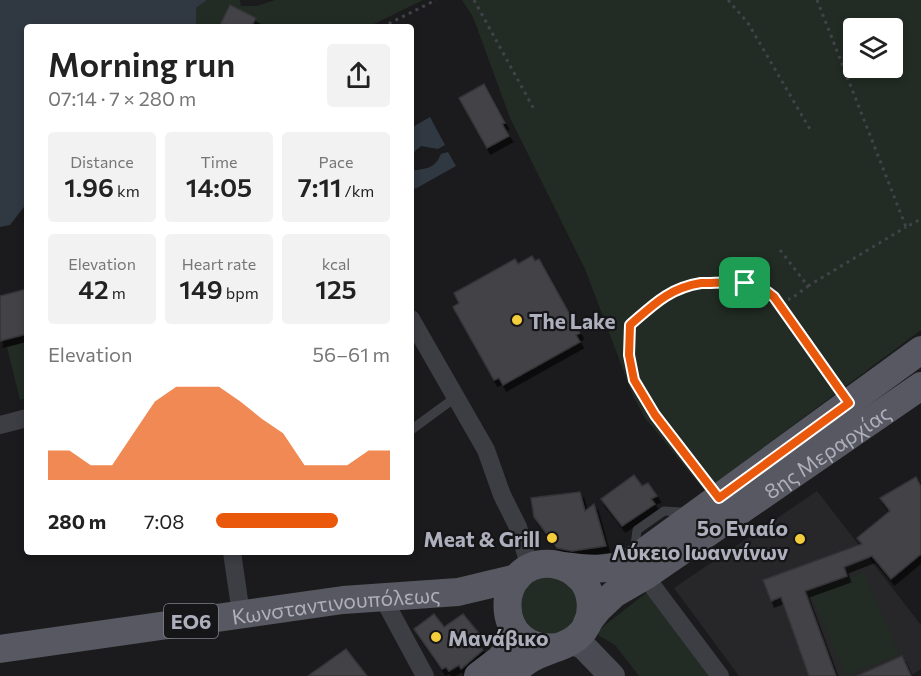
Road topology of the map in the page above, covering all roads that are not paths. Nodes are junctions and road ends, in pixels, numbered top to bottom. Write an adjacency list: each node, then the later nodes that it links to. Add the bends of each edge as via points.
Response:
1 (414, 323): 4 (street)
2 (921, 350): 5 (main road, 8ης Μεραρχίας / ΕΟ6)
3 (921, 386): 14 (main road, 8ης Μεραρχίας)
4 (456, 397): 8 (lane); 13 (street, via 486,450 502,495)
5 (849, 403): 9 (main road, 8ης Μεραρχίας / ΕΟ6); 9 (lane, via 774,297 759,286 690,285 663,297 630,325 629,355 634,380 655,415)
6 (24, 419): 7 (street)
7 (0, 425)
8 (414, 428)
9 (719, 498): 13 (main road, 8ης Μεραρχίας / ΕΟ6, via 625,564)
10 (680, 512): 11 (lane, via 664,511 637,530)
11 (635, 545)
12 (232, 555): 17 (street)
13 (539, 569): 15 (main road, Κωνσταντινουπόλεως / ΕΟ6); 18 (main road, via 508,595); 19 (main road, via 575,573 584,583 591,610)
14 (645, 576): 19 (main road, 8ης Μεραρχίας, via 614,594); 25 (street)
15 (459, 592): 16 (main road, Κωνσταντινουπόλεως / ΕΟ6); 18 (main road, Κωνσταντινουπόλεως / ΕΟ6, via 493,602)
16 (383, 598): 17 (main road, Κωνσταντινουπόλεως / ΕΟ6); 21 (street)
17 (241, 614): 20 (main road, Κωνσταντινουπόλεως / ΕΟ6)
18 (513, 626): 19 (main road, ΕΟ6, via 537,647); 22 (main road, via 506,653)
19 (573, 638): 23 (main road, via 536,656); 24 (main road)
20 (0, 649)
21 (425, 676)
22 (478, 676)
23 (508, 676)
24 (612, 676)
25 (720, 676)

